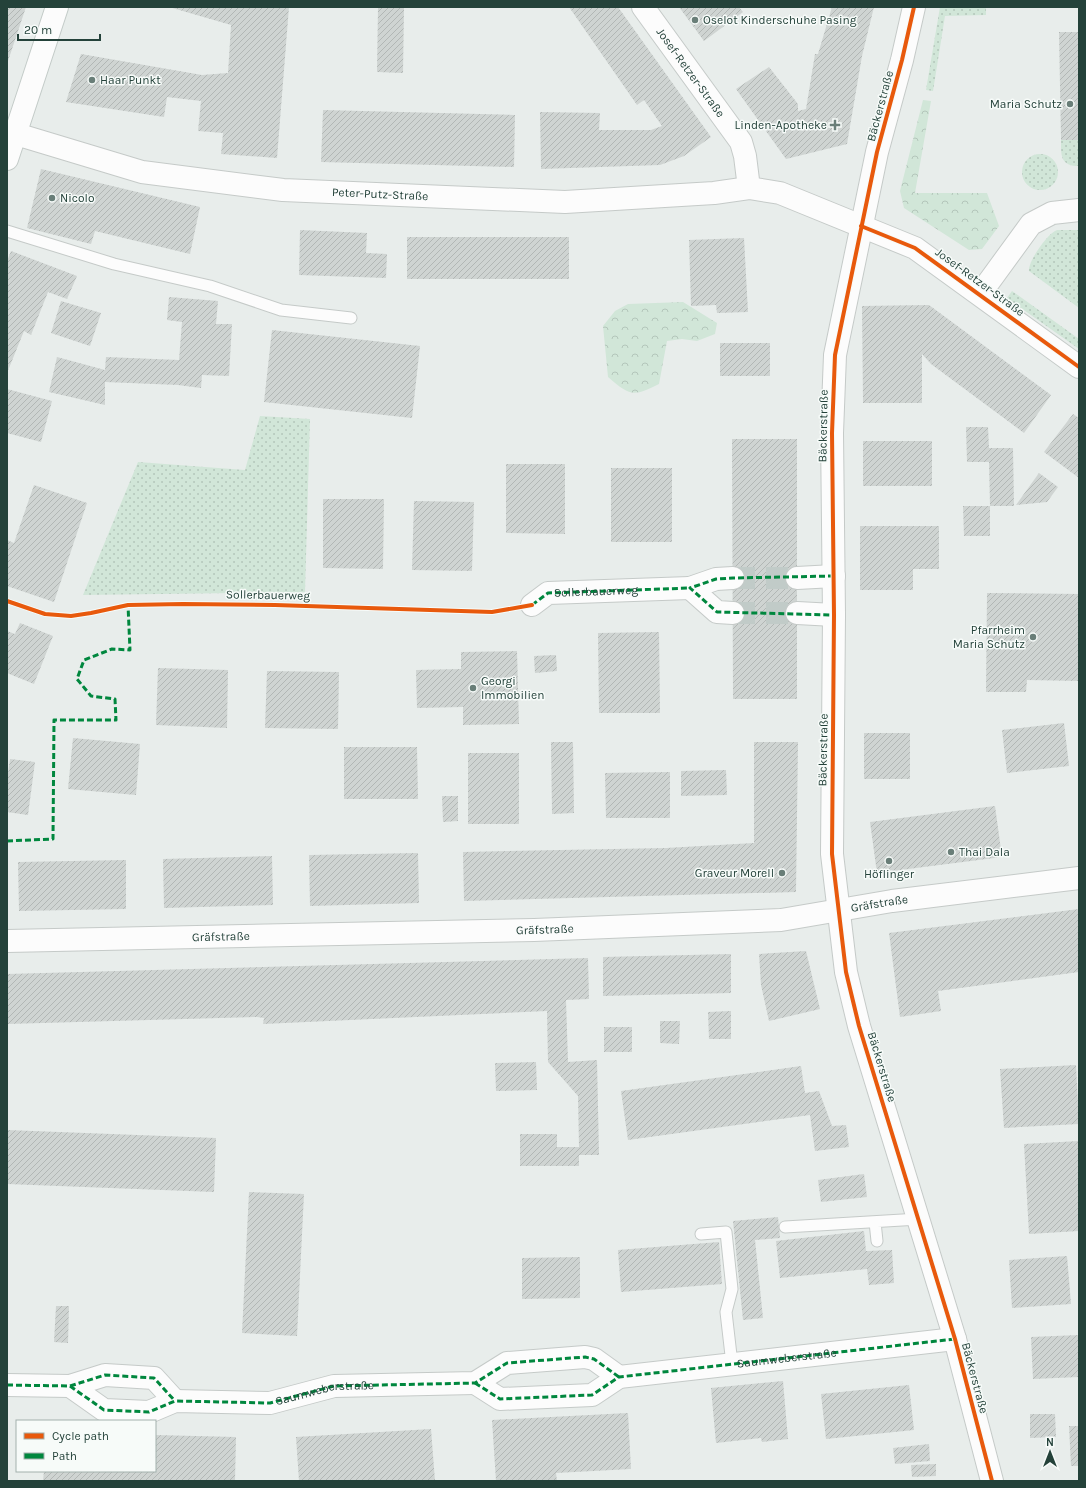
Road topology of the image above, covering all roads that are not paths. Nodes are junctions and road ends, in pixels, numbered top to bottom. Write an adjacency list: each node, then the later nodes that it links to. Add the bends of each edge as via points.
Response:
1 (57, 7): 4 (street)
2 (643, 7): 6 (street, Josef-Retzer-Straße, via 741,142)
3 (914, 7): 8 (street, Bäckerstraße)
4 (16, 134): 5 (street); 6 (street, Peter-Putz-Straße, via 142,172 283,190 565,202 714,193)
5 (8, 156)
6 (749, 188): 8 (street, Josef-Retzer-Straße, via 780,193)
7 (1079, 210): 10 (street, via 1052,213 1031,224)
8 (861, 226): 10 (street, Josef-Retzer-Straße, via 915,248); 13 (street, Bäckerstraße, via 836,355 832,433)
9 (7, 231): 11 (lane, via 114,264 210,286 281,310)
10 (980, 294): 12 (street, Josef-Retzer-Straße)
11 (351, 318)
12 (1079, 367)
13 (834, 576): 15 (street); 20 (street, Bäckerstraße)
14 (733, 578): 16 (street, Sollerbauerweg, via 716,579)
15 (797, 578)
16 (690, 588): 17 (street, Sollerbauerweg, via 548,593); 18 (street, via 717,612)
17 (532, 605)
18 (733, 613)
19 (797, 613): 20 (street)
20 (834, 615): 22 (street, Bäckerstraße, via 832,854)
21 (1079, 878): 22 (street, Gräfstraße)
22 (839, 910): 23 (street, Gräfstraße, via 781,920 534,930); 24 (street, Bäckerstraße, via 846,972 859,1026)
23 (7, 941)
24 (919, 1219): 25 (lane); 29 (street, Bäckerstraße)
25 (875, 1222): 26 (lane); 28 (lane)
26 (784, 1227)
27 (701, 1234): 30 (lane, via 726,1232 732,1289 726,1312)
28 (877, 1242)
29 (955, 1339): 30 (street, Saumweberstraße); 36 (street, Bäckerstraße)
30 (732, 1364): 31 (street, Saumweberstraße)
31 (619, 1377): 32 (street, Saumweberstraße, via 592,1395 500,1399); 32 (street, Saumweberstraße, via 594,1359 585,1357 507,1363)
32 (474, 1383): 35 (street, Saumweberstraße, via 334,1386 270,1403)
33 (7, 1385): 34 (street)
34 (70, 1386): 35 (street, Saumweberstraße, via 104,1410 149,1412); 35 (street, via 104,1375 154,1378)
35 (175, 1401)
36 (992, 1481)

